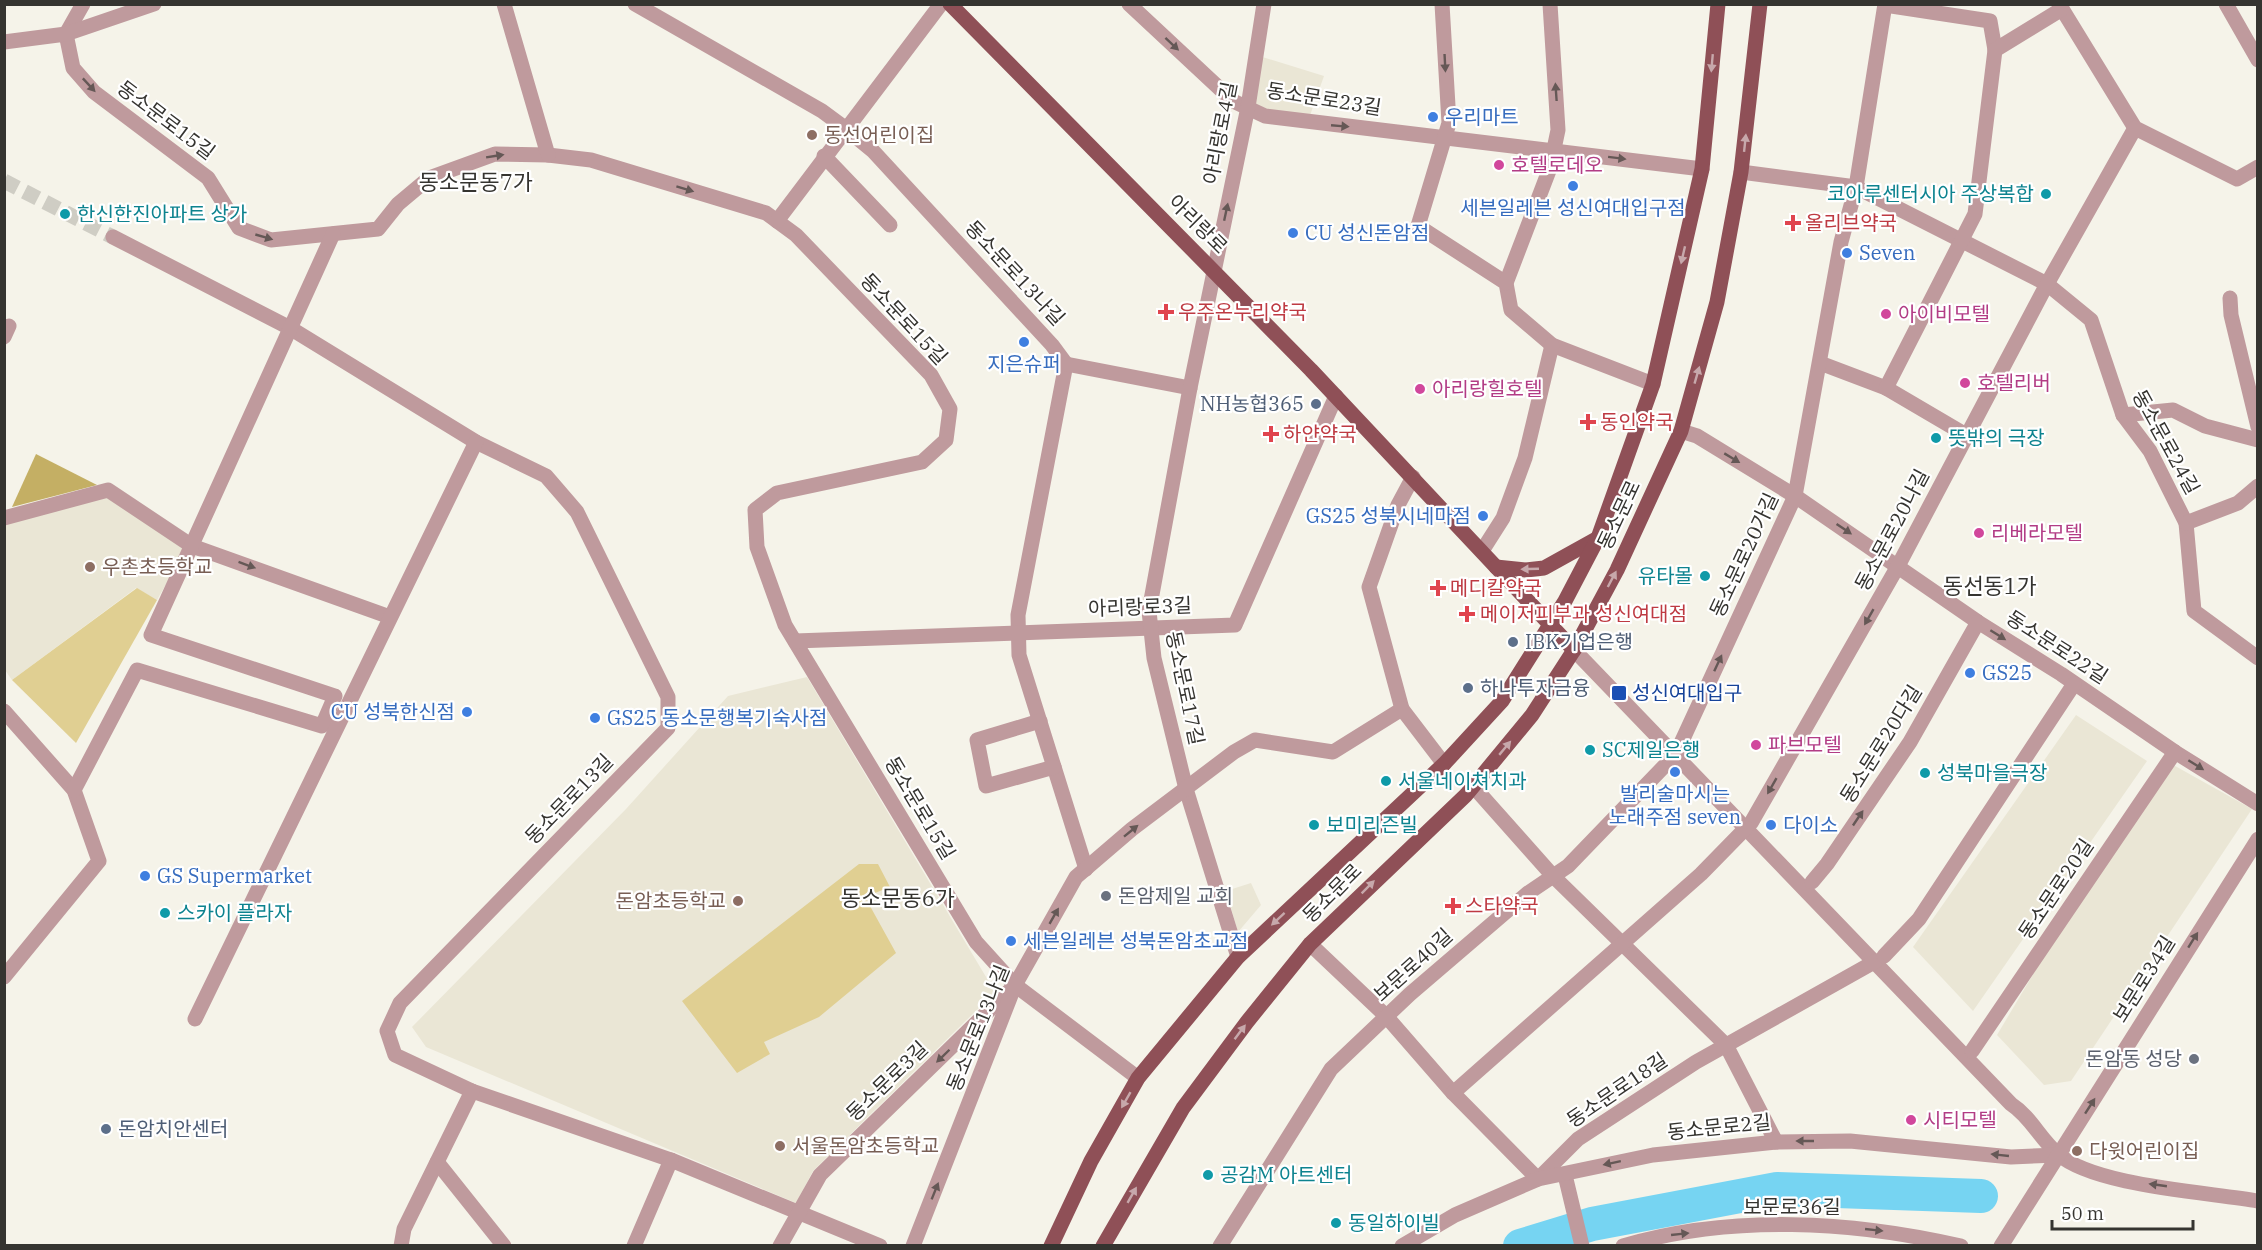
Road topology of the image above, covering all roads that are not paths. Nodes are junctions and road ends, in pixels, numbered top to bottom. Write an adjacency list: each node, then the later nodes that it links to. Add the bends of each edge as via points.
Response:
1 (83, 4): 16 (street)
2 (154, 4): 16 (street)
3 (504, 4): 25 (street)
4 (635, 4): 21 (street, 동소문로13나길)
5 (941, 4): 21 (street)
6 (950, 4): 36 (main road, 아리랑로)
7 (1129, 4): 20 (street, 동소문로23길, one-way to 20, via 1233,100)
8 (1264, 4): 20 (street, 아리랑로4길)
9 (1442, 4): 23 (street, one-way to 23, via 1449,123)
10 (1550, 4): 24 (street, one-way to 10, via 1558,130)
11 (1718, 4): 28 (main road, 동소문로, one-way to 28)
12 (1760, 4): 29 (main road, 동소문로, one-way to 12)
13 (2226, 4): 19 (street)
14 (1885, 5): 18 (street, via 1990,21); 30 (street, 동소문로20가길)
15 (2060, 7): 18 (street); 22 (street)
16 (66, 34): 17 (street); 33 (street, 동소문로15길, one-way to 33, via 73,68 94,92 208,178 239,228 271,240)
17 (4, 42)
18 (1995, 50): 35 (street, via 1975,214)
19 (2258, 60)
20 (1248, 107): 23 (street, 동소문로23길, one-way to 23, via 1266,116 1310,123); 36 (street, 아리랑로4길, one-way to 20)
21 (846, 128): 26 (street); 43 (street, 동소문로13나길, via 873,151)
22 (2135, 128): 27 (street, via 2237,179); 38 (street, 동소문로20나길)
23 (1444, 137): 24 (street, 동소문로23길); 37 (street, via 1418,226)
24 (1555, 150): 28 (street, 동소문로23길, one-way to 28); 37 (street)
25 (548, 155): 31 (street, 동소문로15길, one-way to 31, via 591,160 766,213); 33 (street, 동소문로15길, one-way to 25, via 378,229 398,204 429,177 495,154)
26 (824, 156): 31 (street); 32 (street)
27 (2258, 167)
28 (1702, 169): 44 (main road, 동소문로, one-way to 44)
29 (1741, 172): 30 (street, 동소문로24길); 50 (main road, 동소문로, one-way to 29, via 1717,302)
30 (1856, 187): 35 (street, 동소문로24길); 42 (street, 동소문로20가길, via 1841,242)
31 (777, 221): 69 (street, 동소문로15길, via 796,235 931,375 950,409 946,440 922,462 777,493 755,510 757,546 785,626)
32 (890, 225)
33 (333, 234): 40 (street)
34 (113, 237): 40 (street)
35 (1962, 241): 38 (street, 동소문로24길); 46 (street)
36 (1213, 269): 45 (street, 동소문로17길); 47 (main road, 아리랑로)
37 (1506, 284): 41 (street, via 1511,310)
38 (2047, 284): 48 (street, 동소문로24길, via 2091,320); 51 (street, 동소문로20나길)
39 (2230, 298): 49 (street, via 2230,315)
40 (290, 328): 53 (street); 60 (street)
41 (1552, 345): 44 (street); 61 (street, via 1525,458 1503,518)
42 (1820, 363): 46 (street); 56 (street, 동소문로20가길)
43 (1066, 364): 45 (street); 68 (street, via 1018,615)
44 (1653, 384): 59 (main road, 동소문로)
45 (1190, 388): 67 (street, 동소문로17길, via 1149,611)
46 (1886, 388): 51 (street)
47 (1336, 396): 54 (main road, 아리랑로); 67 (street, 아리랑로3길, via 1235,626)
48 (2123, 415): 52 (street, via 2173,410 2205,426); 58 (street, 동소문로24길, via 2150,451)
49 (2258, 427)
50 (1681, 431): 56 (street, 동소문로22길, one-way to 56, via 1697,436); 70 (main road, 동소문로, one-way to 50, via 1617,570)
51 (1966, 435): 62 (street, 동소문로20나길)
52 (2258, 440)
53 (476, 442): 64 (street); 100 (street, 동소문로13길, via 546,476 577,512 668,697 668,728 400,1003 387,1031 395,1055)
54 (1413, 477): 61 (main road, 아리랑로); 73 (street, via 1398,505 1369,587)
55 (2258, 486): 58 (street, 동소문로24길, via 2238,503)
56 (1795, 496): 62 (street, 동소문로22길, one-way to 62); 77 (street, 동소문로20가길, one-way to 56)
57 (4, 518): 60 (street, via 108,490)
58 (2186, 523): 71 (street, 동소문로24길, via 2194,611)
59 (1598, 538): 63 (main road, one-way to 63, via 1544,568); 66 (main road, 동소문로)
60 (192, 546): 64 (street, one-way to 64); 82 (street, via 151,635 335,696 322,726 137,670)
61 (1482, 551): 63 (main road, 아리랑로)
62 (1898, 566): 65 (street, 동소문로22길); 84 (street, 동소문로20나길, one-way to 84)
63 (1497, 567): 66 (main road, 아리랑로)
64 (390, 617): 96 (street)
65 (1978, 622): 72 (street, 동소문로22길, one-way to 72); 88 (street, 동소문로20다길, one-way to 65, via 1910,742)
66 (1551, 624): 70 (main road); 78 (main road, 동소문로, via 1502,700)
67 (1150, 627): 68 (street, 아리랑로3길); 81 (street, 동소문로17길)
68 (1019, 631): 69 (street, 아리랑로3길); 75 (street, via 1019,655)
69 (795, 641): 94 (street, 동소문로15길, via 976,942)
70 (1574, 650): 77 (street); 80 (main road, 동소문로, one-way to 70, via 1532,715)
71 (2258, 658)
72 (2074, 684): 76 (street, 동소문로22길); 92 (street, via 1919,919)
73 (1402, 709): 78 (street); 81 (street, via 1333,752 1255,740)
74 (4, 711): 82 (street)
75 (1040, 721): 79 (street); 79 (street, via 977,740 986,786)
76 (2175, 752): 83 (street, 동소문로22길, one-way to 83); 98 (street, 동소문로20길)
77 (1676, 754): 84 (street); 87 (street, 보문로40길, via 1568,866)
78 (1444, 764): 91 (main road, 동소문로, one-way to 91)
79 (1054, 767): 86 (street)
80 (1473, 786): 87 (street); 90 (main road, 동소문로, one-way to 80)
81 (1186, 789): 86 (street, one-way to 81); 91 (street, 동소문로17길)
82 (74, 790): 93 (street, via 99,861)
83 (2258, 804)
84 (1748, 825): 88 (street); 89 (street, via 1701,874); 92 (street)
85 (2258, 839): 104 (street, 보문로34길, one-way to 85)
86 (1086, 868): 94 (street, 동소문로13나길, one-way to 86, via 1076,877)
87 (1553, 876): 89 (street); 95 (street, 보문로40길)
88 (1812, 882): 92 (street)
89 (1622, 943): 97 (street); 101 (street)
90 (1310, 944): 95 (street, 동소문로); 119 (main road, 동소문로, one-way to 90, via 1183,1108)
91 (1238, 957): 99 (main road, 동소문로)
92 (1880, 959): 97 (street); 98 (street); 102 (street, via 2011,1104)
93 (4, 976)
94 (1015, 986): 99 (street, 동소문로15길); 110 (street, 동소문로3길, one-way to 110, via 820,1175); 117 (street, 동소문로13나길, one-way to 94)
95 (1386, 1016): 101 (street, 동소문로); 120 (street, 보문로40길, via 1331,1069)
96 (195, 1019)
97 (1726, 1045): 103 (street); 108 (street, 동소문로18길, via 1578,1139)
98 (1972, 1051): 102 (street, via 2018,1100)
99 (1138, 1078): 118 (main road, 동소문로, one-way to 118, via 1091,1161)
100 (472, 1091): 105 (street, 동소문로13길); 106 (street)
101 (1454, 1093): 108 (street, 동소문로)
102 (2021, 1110): 104 (street)
103 (1776, 1142): 104 (street, 동소문로2길, one-way to 103, via 2011,1157 1850,1141); 107 (street, 동소문로2길, one-way to 107, via 1653,1155)
104 (2058, 1155): 109 (street, one-way to 104, via 2109,1178); 125 (street, 보문로34길)
105 (671, 1160): 110 (street, 동소문로13길); 114 (street)
106 (437, 1162): 112 (street, via 404,1229); 113 (street)
107 (1565, 1175): 108 (street, 동소문로2길); 122 (street)
108 (1538, 1179): 121 (street, 동소문로2길, via 1455,1215)
109 (2258, 1201)
110 (798, 1214): 115 (street, 동소문로3길); 116 (street, 동소문로13길)
111 (1655, 1241): 123 (street, 보문로36길); 124 (street, 보문로36길, one-way to 124, via 1738,1227 1814,1224 1913,1235)
112 (401, 1245)
113 (504, 1245)
114 (634, 1245)
115 (780, 1245)
116 (880, 1245)
117 (913, 1245)
118 (1051, 1245)
119 (1103, 1245)
120 (1220, 1245)
121 (1402, 1245)
122 (1582, 1245)
123 (1623, 1245)
124 (1961, 1245)
125 (2001, 1245)

